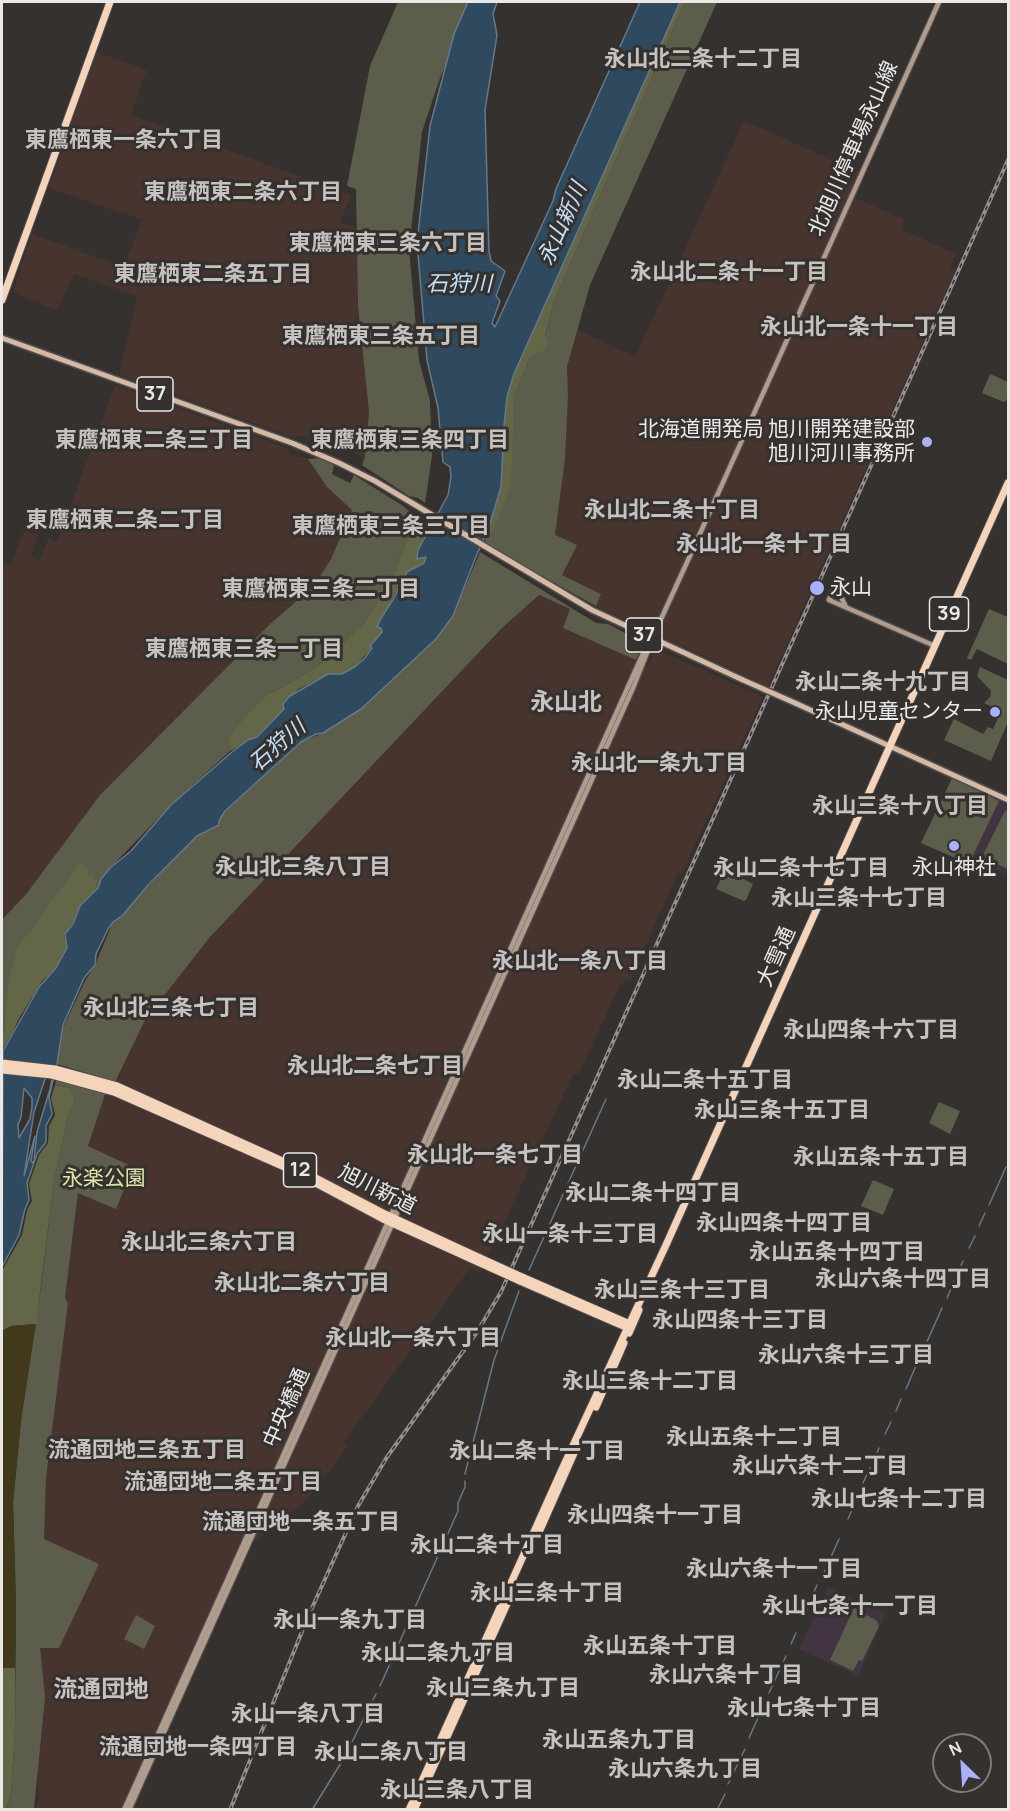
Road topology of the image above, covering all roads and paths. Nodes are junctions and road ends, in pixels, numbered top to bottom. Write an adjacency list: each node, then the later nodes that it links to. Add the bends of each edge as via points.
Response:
1 (110, 2): 3 (highway)
2 (939, 2): 7 (main road, 北旭川停車場永山線)
3 (2, 300)
4 (2, 338): 7 (main road, 37, via 288,442 358,472 592,610)
5 (1008, 483): 8 (highway, 大雪通 / 39)
6 (846, 607): 8 (main road)
7 (652, 639): 9 (main road, 37, bridge); 14 (main road, 北旭川停車場永山線)
8 (934, 646): 9 (highway, 大雪通 / 39)
9 (890, 746): 10 (main road, 37); 15 (highway, 大雪通 / 39)
10 (1008, 800)
11 (2, 1063): 13 (highway, 旭川新道 / 12, via 55,1069)
12 (2, 1070): 13 (highway, 旭川新道 / 12)
13 (102, 1085): 14 (highway, 旭川新道 / 12, via 289,1169)
14 (391, 1220): 15 (highway, 旭川新道 / 12, bridge); 16 (main road, 中央橋通)
15 (630, 1326): 19 (highway, 大雪通 / 39); 20 (highway, 大雪通 / 39)
16 (214, 1616): 17 (main road, 中央橋通); 18 (main road, 中央橋通)
17 (124, 1809)
18 (129, 1809)
19 (409, 1809)
20 (414, 1809)

